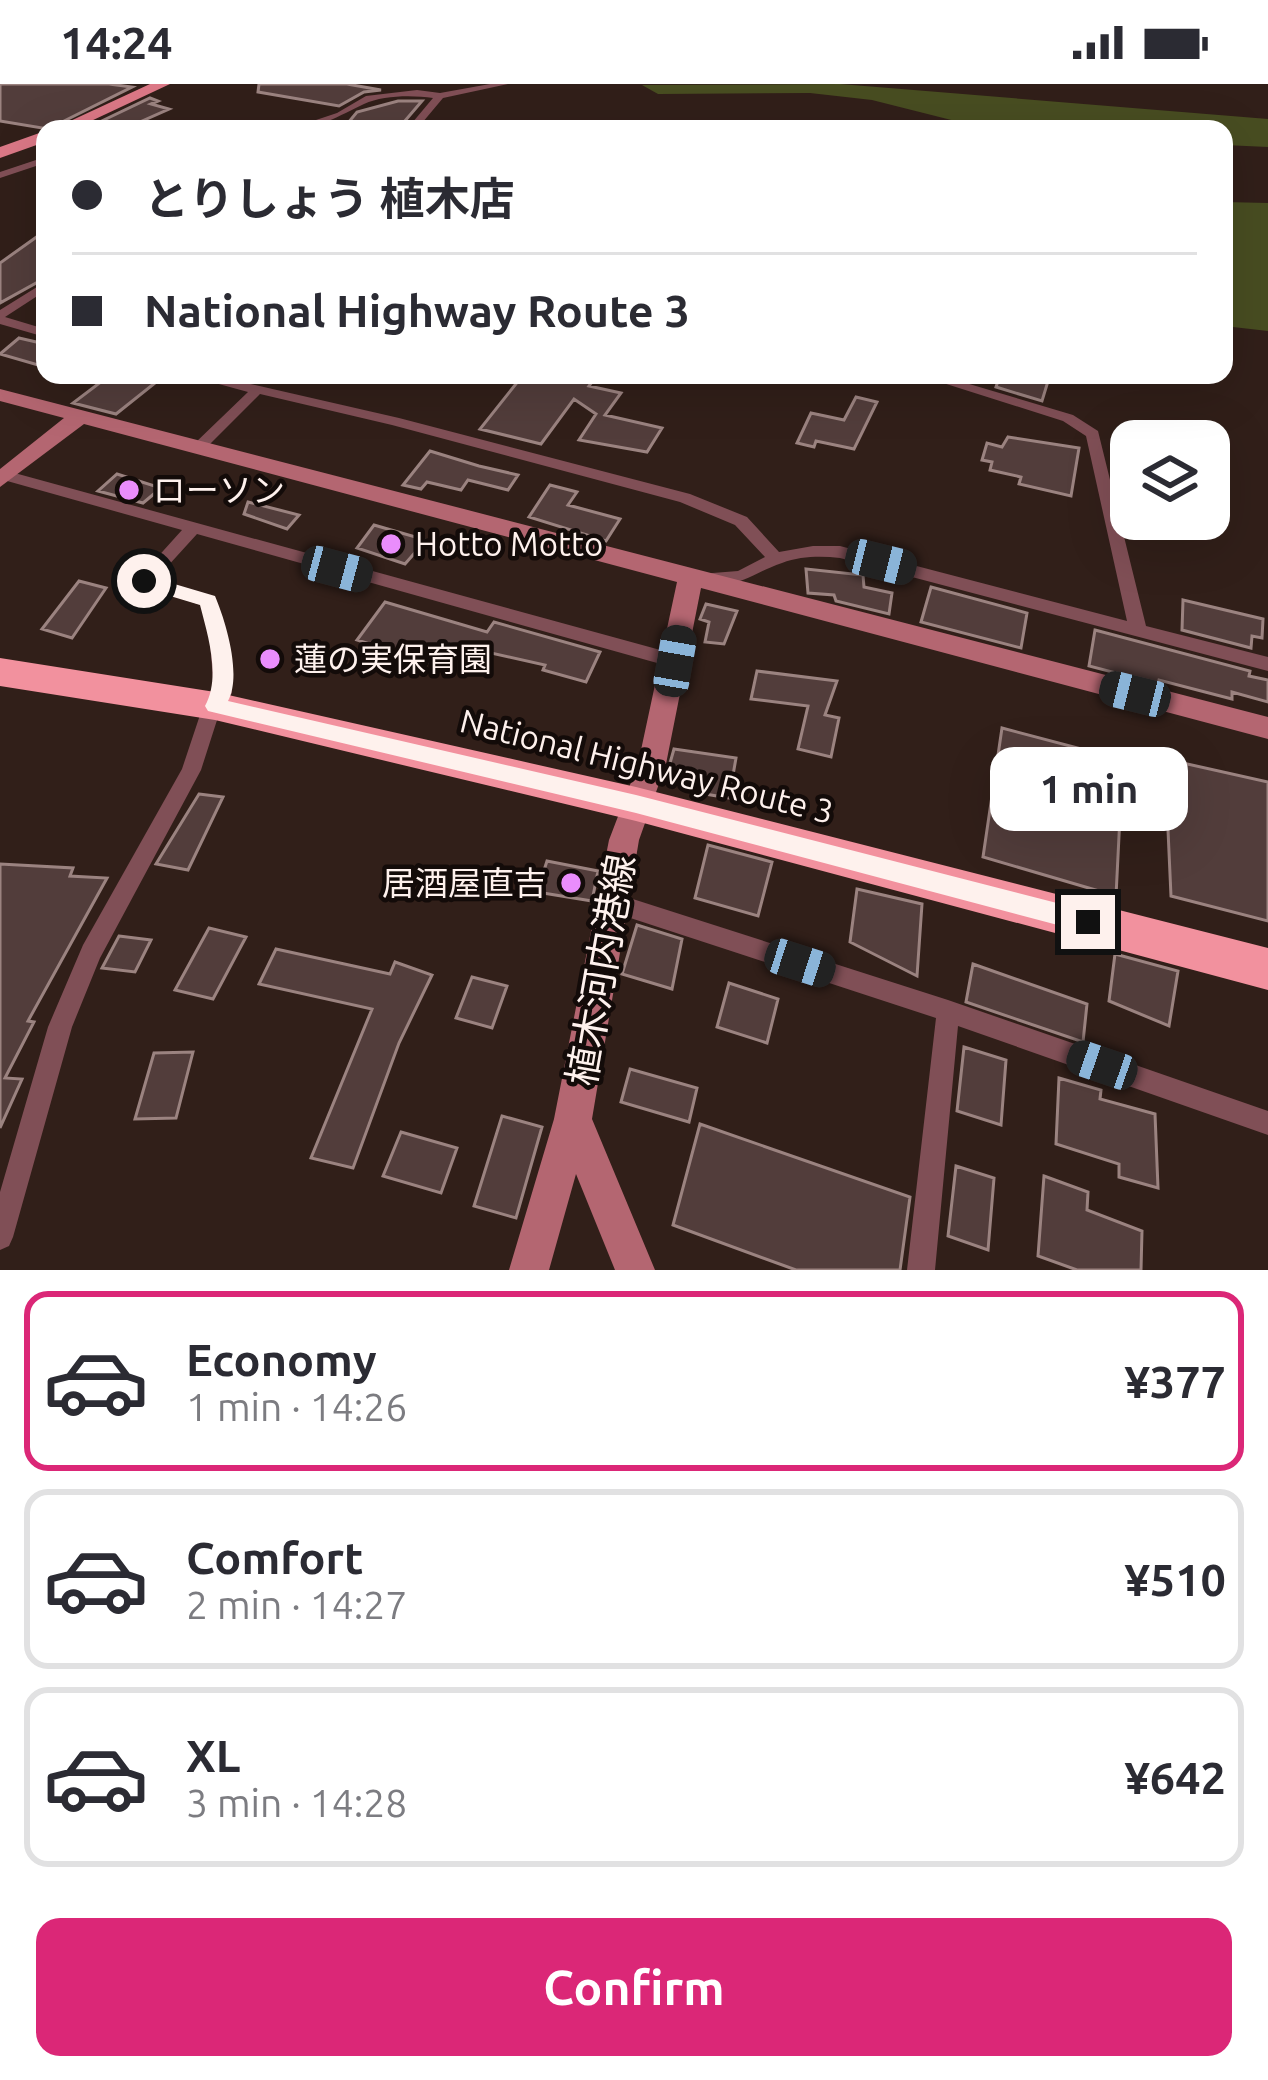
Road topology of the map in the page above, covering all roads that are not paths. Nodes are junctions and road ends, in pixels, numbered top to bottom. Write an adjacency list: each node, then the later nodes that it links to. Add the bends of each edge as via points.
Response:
1 (163, 84): 4 (main road)
2 (504, 84): 3 (street)
3 (440, 96): 5 (street, via 366,99); 6 (street)
4 (82, 120)
5 (324, 120)
6 (420, 120)
7 (36, 139): 8 (main road)
8 (0, 153)
9 (36, 163): 10 (street)
10 (0, 175)
11 (36, 292): 12 (street)
12 (0, 317): 13 (street)
13 (36, 330)
14 (253, 384): 19 (street)
15 (258, 384): 22 (street, via 685,498 741,521)
16 (955, 384): 24 (street, via 1068,418 1093,434)
17 (0, 395): 18 (street)
18 (79, 417): 19 (street); 20 (street)
19 (198, 448): 23 (street)
20 (2, 477): 21 (street)
21 (191, 530): 25 (street); 28 (street, via 144,581 208,601 223,693)
22 (775, 558): 23 (street, via 741,577); 24 (street, via 841,552)
23 (690, 579): 25 (street, 植木河内港線); 29 (street)
24 (1137, 626): 26 (street)
25 (675, 661): 30 (street, 植木河内港線)
26 (1268, 664)
27 (0, 671): 28 (highway, National Highway Route 3)
28 (215, 706): 30 (highway, National Highway Route 3); 36 (street, via 191,770 75,990)
29 (1268, 728)
30 (636, 804): 31 (street, 植木河内港線); 32 (highway, National Highway Route 3)
31 (614, 903): 33 (street); 34 (street, 植木河内港線)
32 (1268, 969)
33 (948, 1012): 35 (street); 39 (street)
34 (573, 1119): 37 (street); 38 (street, 植木河内港線)
35 (1268, 1123)
36 (0, 1237)
37 (529, 1270)
38 (635, 1270)
39 (921, 1270)

